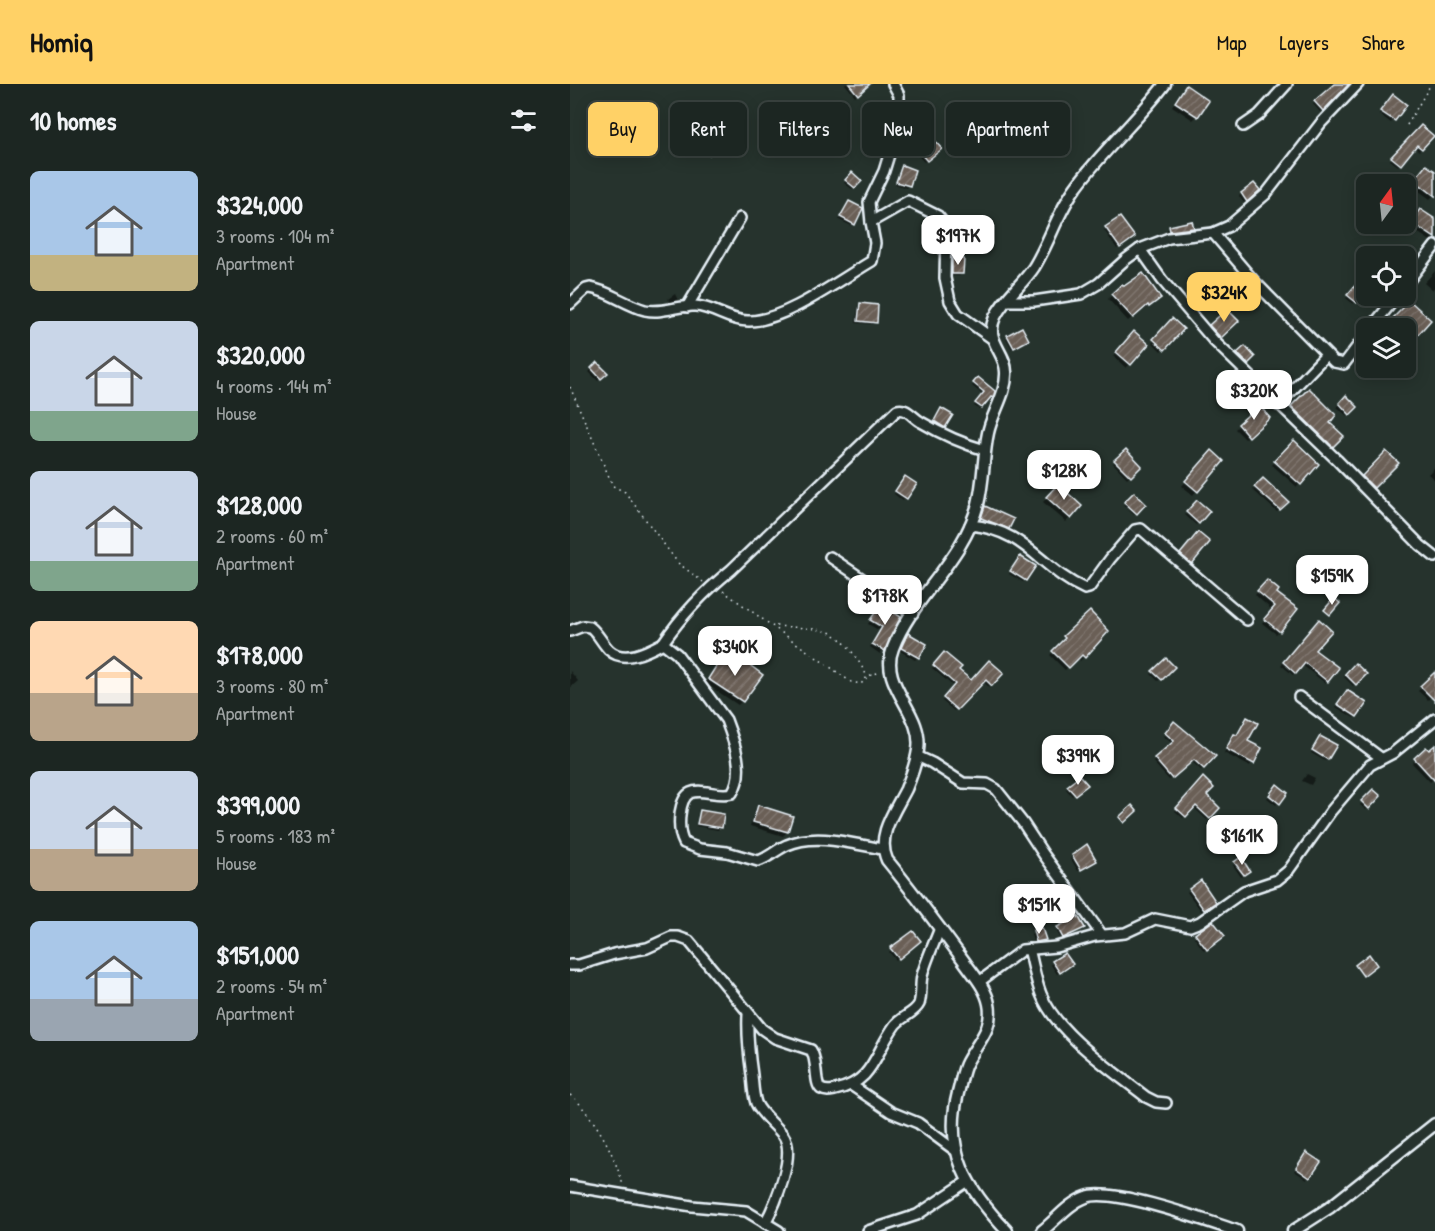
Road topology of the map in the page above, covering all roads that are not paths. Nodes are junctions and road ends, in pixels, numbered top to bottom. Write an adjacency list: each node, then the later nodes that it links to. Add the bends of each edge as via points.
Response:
1 (893, 84): 7 (street, via 900,100 892,145 869,202)
2 (1165, 84): 12 (street, via 1075,188 1035,266)
3 (1287, 84): 5 (street, via 1264,111)
4 (1358, 84): 8 (street, via 1321,123 1266,194 1228,226)
5 (1243, 126)
6 (740, 218): 15 (street)
7 (871, 222): 15 (street, via 875,243 872,261 787,310 751,321); 17 (street, via 908,201 938,216 946,230 945,278 950,301 958,314)
8 (1213, 233): 10 (street, via 1169,238); 19 (street)
9 (1435, 246): 11 (street)
10 (1140, 249): 12 (street, via 1081,294); 20 (street, via 1186,310)
11 (1416, 271)
12 (1006, 301): 17 (street, via 994,321)
13 (570, 304): 15 (street, via 590,288 657,312)
14 (1389, 306): 16 (street)
15 (687, 307)
16 (1379, 318)
17 (993, 339): 21 (street, via 1006,374)
18 (1356, 348): 19 (street, via 1344,364)
19 (1326, 355): 20 (street)
20 (1278, 405): 24 (street)
21 (985, 450): 22 (street, via 980,495); 28 (street, via 955,441 906,410 897,410 710,588)
22 (970, 525): 25 (street, via 955,554); 26 (street, via 1014,537 1085,589 1135,530 1141,529)
23 (830, 557): 25 (street)
24 (1435, 557)
25 (913, 613): 31 (street, via 893,647 890,669 892,681 917,730)
26 (1247, 620)
27 (570, 631): 28 (street, via 590,627 618,656 627,657)
28 (663, 643): 33 (street, via 677,654 726,720 739,769 732,793 697,790 687,795 680,830 684,843 758,861 786,845 805,840)
29 (1299, 697): 32 (street)
30 (1435, 719): 32 (street)
31 (917, 756): 33 (street, via 889,820); 35 (street, via 963,783 987,783 996,789)
32 (1381, 758): 35 (street, via 1370,765 1281,878 1244,891 1193,925 1155,919 1130,932)
33 (882, 849): 34 (street)
34 (940, 928): 38 (street); 40 (street, via 923,975 917,1008 896,1024 864,1077)
35 (1102, 934): 36 (street, via 1056,947)
36 (1029, 949): 38 (street, via 1016,953); 41 (street, via 1041,994 1068,1032 1146,1097)
37 (570, 965): 39 (street, via 678,937 689,941)
38 (980, 982): 43 (street, via 989,1004 989,1023 966,1065 954,1109)
39 (748, 1015): 40 (street, via 775,1038 811,1050 821,1089 830,1091); 46 (street, via 747,1051 755,1100 787,1144 777,1197)
40 (851, 1085): 43 (street, via 891,1112 918,1123)
41 (1166, 1103)
42 (1435, 1124): 52 (street, via 1329,1208)
43 (956, 1151): 44 (street)
44 (968, 1181): 48 (street, via 917,1215); 49 (street)
45 (570, 1186): 46 (street, via 692,1206 739,1209)
46 (765, 1223): 47 (street)
47 (779, 1231)
48 (868, 1231)
49 (1007, 1231)
50 (1042, 1231): 51 (street, via 1082,1198 1105,1194)
51 (1237, 1231)
52 (1293, 1231)

